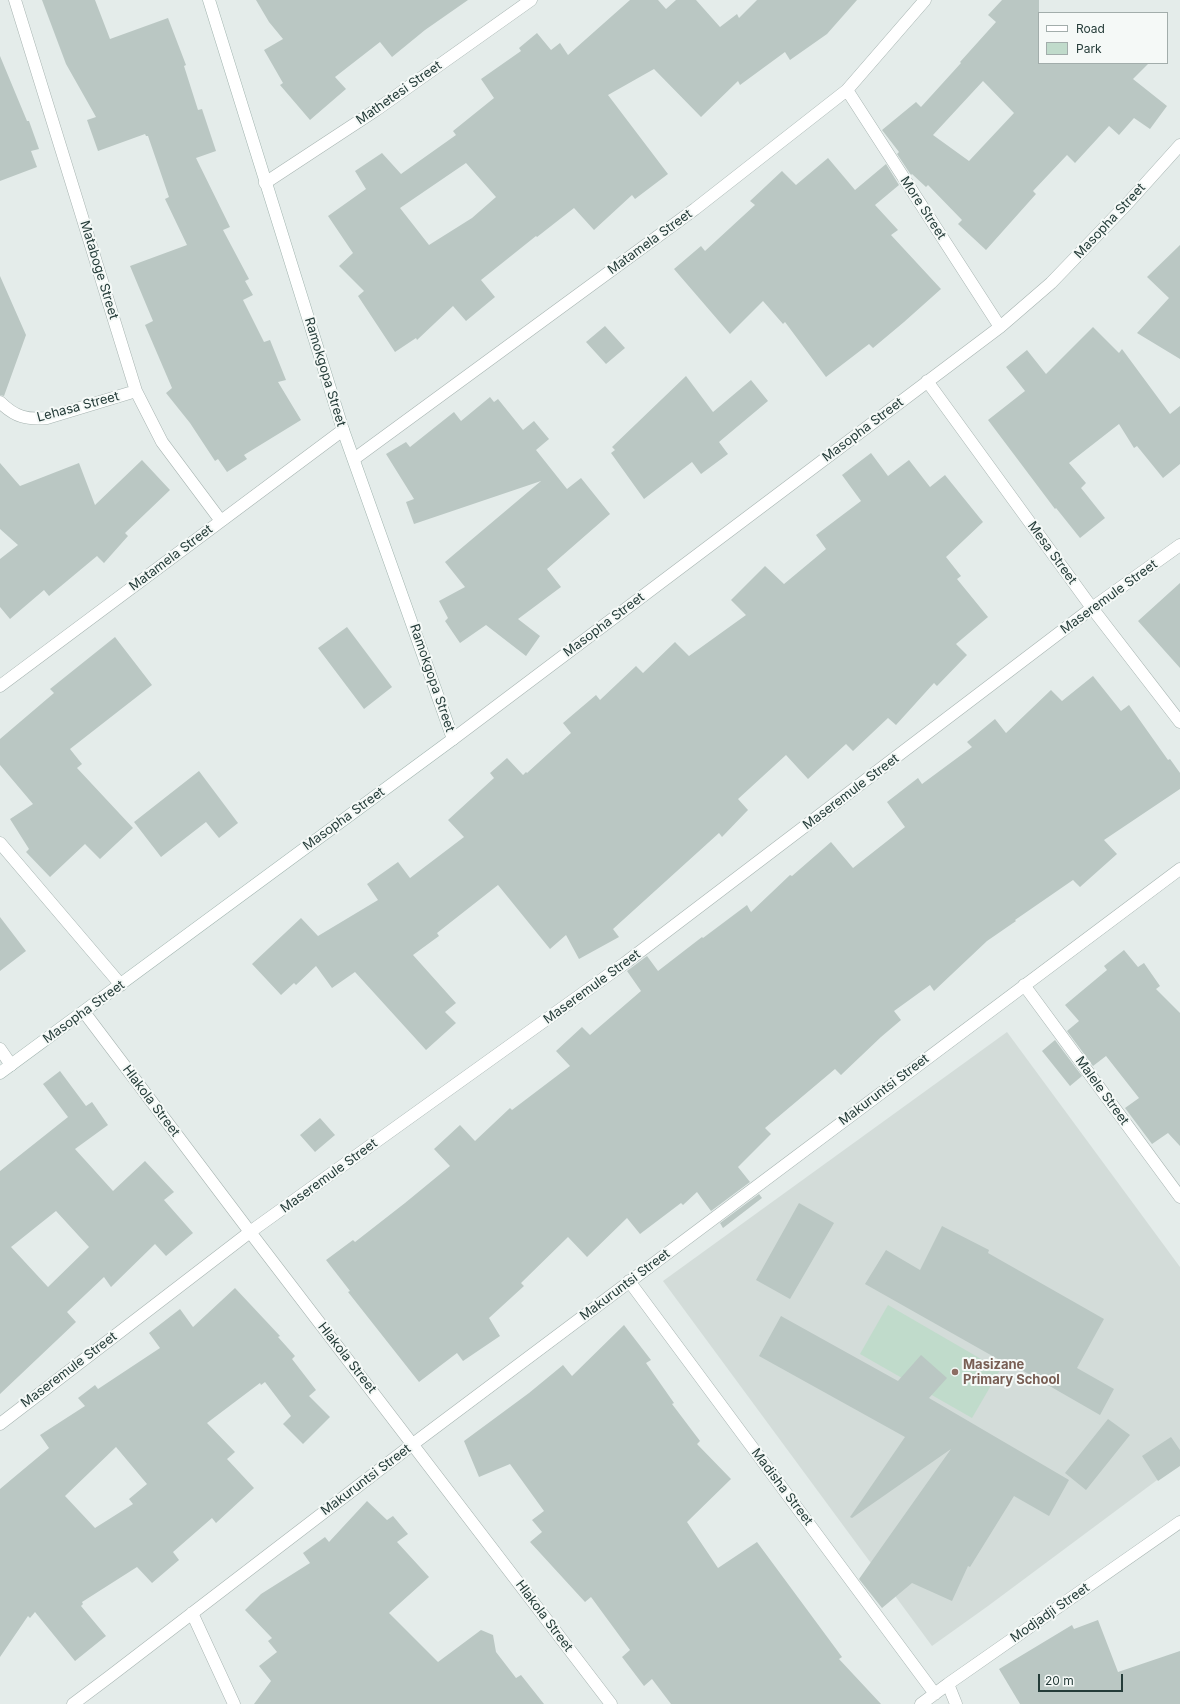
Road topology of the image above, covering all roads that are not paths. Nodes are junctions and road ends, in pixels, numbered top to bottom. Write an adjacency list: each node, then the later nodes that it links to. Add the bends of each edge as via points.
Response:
1 (15, 0): 10 (street, Mataboge Street)
2 (209, 0): 7 (street, Ramokgopa Street)
3 (531, 0): 7 (street, Mathetesi Street, via 376,110)
4 (925, 0): 5 (street, Matamela Street)
5 (846, 90): 8 (street, More Street); 13 (street, Matamela Street, via 695,208)
6 (1180, 145): 8 (street, Masopha Street, via 1052,283)
7 (265, 183): 12 (street, Ramokgopa Street)
8 (1000, 327): 9 (street, Masopha Street)
9 (927, 382): 16 (street, Mesa Street); 19 (street, Masopha Street)
10 (136, 391): 11 (street, Lehasa Street, via 47,418 20,417); 14 (street, Mataboge Street, via 162,442)
11 (0, 402)
12 (343, 430): 13 (street, Ramokgopa Street); 14 (street, Matamela Street)
13 (354, 459): 19 (street, Ramokgopa Street)
14 (221, 521): 17 (street, Matamela Street)
15 (1180, 546): 16 (street, Maseremule Street)
16 (1092, 608): 18 (street, Mesa Street); 29 (street, Maseremule Street, via 625,963)
17 (0, 686)
18 (1180, 722)
19 (453, 739): 22 (street, Masopha Street)
20 (0, 843): 22 (street)
21 (1180, 869): 23 (street, Makuruntsi Street)
22 (121, 985): 24 (street, Masopha Street)
23 (1024, 985): 28 (street, Malele Street); 30 (street, Makuruntsi Street)
24 (84, 1012): 26 (street, Masopha Street); 29 (street, Hlakola Street)
25 (0, 1050): 26 (street)
26 (12, 1065): 27 (street, Masopha Street)
27 (0, 1073)
28 (1178, 1190)
29 (250, 1232): 31 (street, Maseremule Street); 32 (street, Hlakola Street)
30 (630, 1281): 32 (street, Makuruntsi Street); 36 (street, Madisha Street)
31 (0, 1424)
32 (413, 1444): 34 (street, Makuruntsi Street); 39 (street, Hlakola Street)
33 (1179, 1525): 35 (street, Modjadji Street)
34 (192, 1613): 37 (street, Makuruntsi Street); 38 (street)
35 (948, 1684): 36 (street, Modjadji Street); 41 (street)
36 (935, 1694): 40 (street, Modjadji Street)
37 (73, 1704)
38 (234, 1704)
39 (611, 1704)
40 (922, 1704)
41 (956, 1704)

